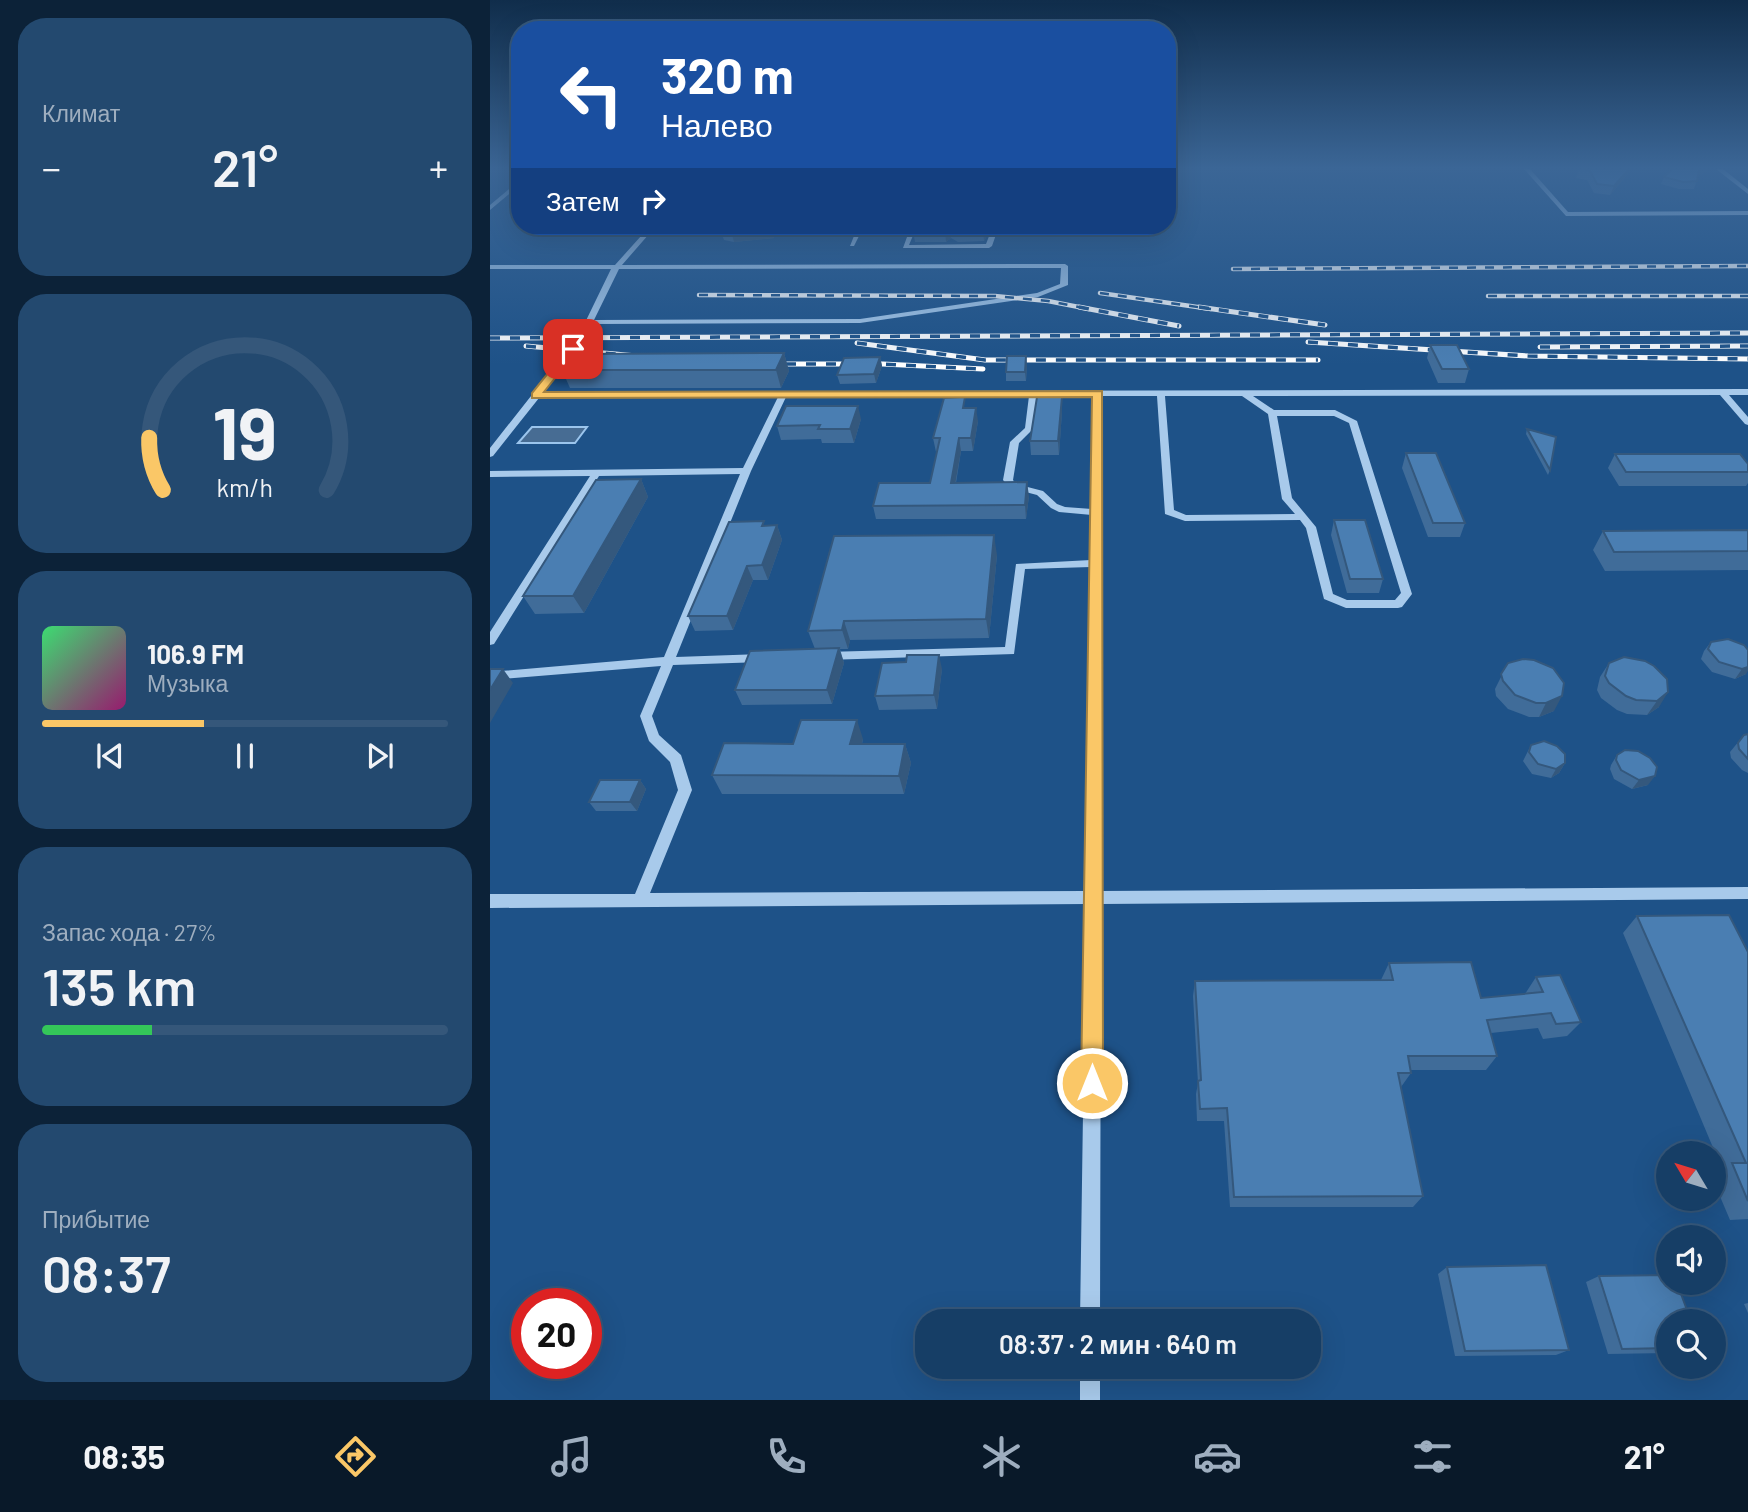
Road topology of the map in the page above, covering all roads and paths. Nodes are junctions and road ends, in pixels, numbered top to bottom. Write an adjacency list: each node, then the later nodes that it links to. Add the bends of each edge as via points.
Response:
1 (645, 235): 7 (lane)
2 (857, 235): 5 (lane)
3 (910, 235): 4 (lane, via 905,247 989,246)
4 (993, 235)
5 (852, 245)
6 (490, 267): 7 (lane)
7 (618, 267): 8 (lane); 8 (lane, via 1065,266 1063,285 1038,296 860,321)
8 (589, 322): 15 (lane)
9 (1722, 392): 10 (lane); 11 (lane); 18 (lane)
10 (1748, 392)
11 (1244, 393): 14 (lane); 17 (lane)
12 (1034, 394): 13 (lane); 16 (lane); 23 (lane, via 1029,429 1016,442 1008,480 1013,486 1040,493 1063,510)
13 (1098, 394): 14 (lane); 23 (lane)
14 (1161, 394): 24 (lane, via 1169,512 1185,518)
15 (536, 395): 16 (lane); 19 (lane)
16 (783, 395): 20 (lane)
17 (1272, 414): 24 (lane, via 1287,499); 24 (lane, via 1335,413 1353,421 1407,594 1404,601 1346,604 1328,596 1311,527)
18 (1748, 422)
19 (490, 454)
20 (746, 471): 21 (lane); 29 (lane)
21 (596, 473): 22 (lane); 26 (lane)
22 (490, 474)
23 (1097, 512): 25 (lane)
24 (1302, 517)
25 (1097, 563): 27 (lane, via 1020,566 1010,651); 32 (lane)
26 (490, 641)
27 (819, 656)
28 (778, 657): 29 (lane)
29 (668, 661): 30 (lane); 33 (lane, via 646,716 653,738 676,759 685,790)
30 (490, 676)
31 (1748, 893): 32 (lane)
32 (1094, 897): 33 (lane); 35 (lane)
33 (640, 900): 34 (lane)
34 (490, 901)
35 (1090, 1309)
36 (1090, 1379): 37 (lane)
37 (1090, 1400)

